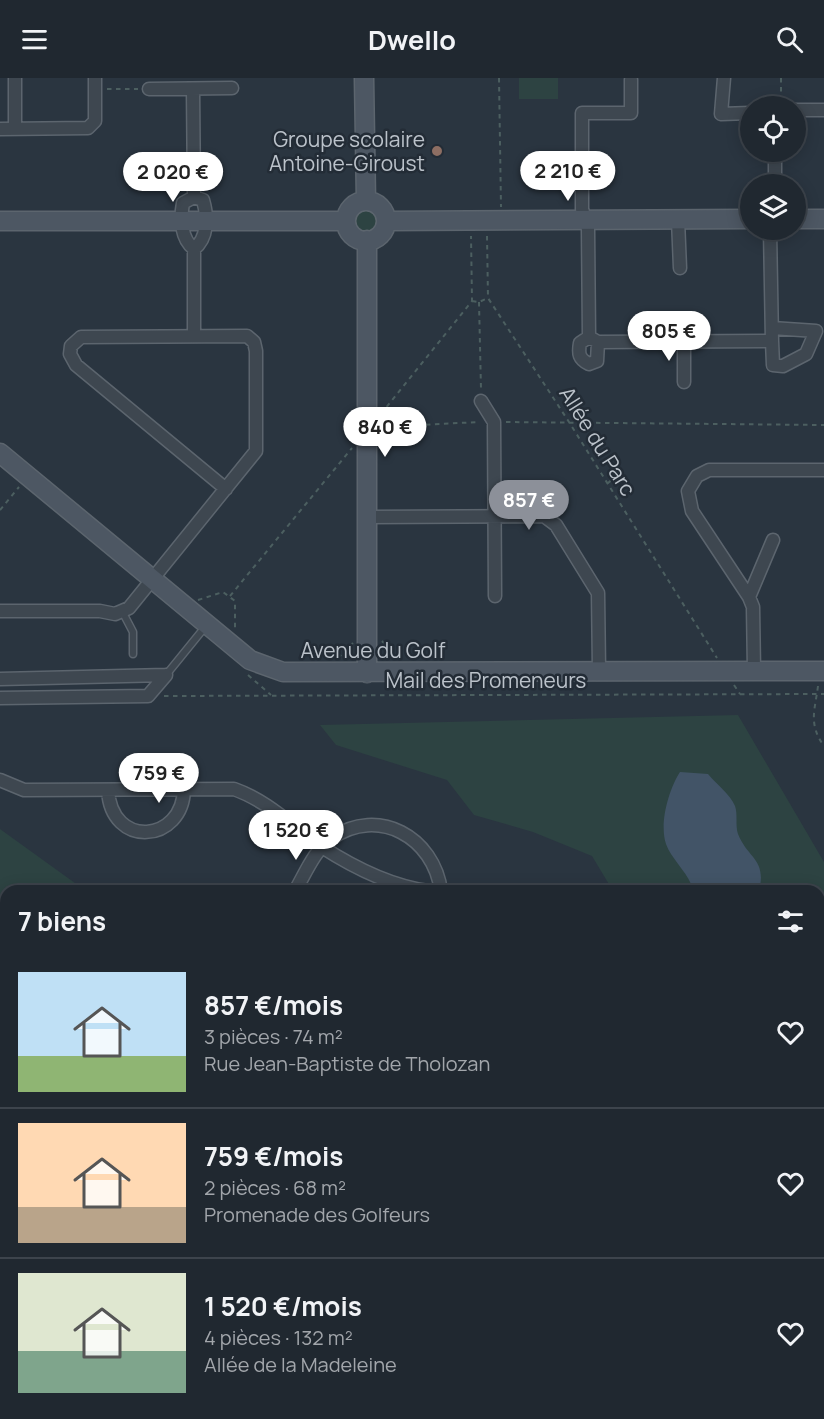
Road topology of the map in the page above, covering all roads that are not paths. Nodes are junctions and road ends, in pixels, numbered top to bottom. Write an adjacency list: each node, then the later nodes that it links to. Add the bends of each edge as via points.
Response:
1 (15, 78): 13 (street)
2 (364, 78): 15 (street)
3 (724, 78): 11 (street, via 721,114)
4 (631, 80): 19 (street, via 632,112 582,113 582,209)
5 (95, 84): 13 (street, via 95,121 88,129)
6 (232, 88): 8 (street)
7 (148, 89): 8 (street)
8 (193, 89): 14 (street)
9 (806, 110): 10 (street)
10 (824, 110)
11 (740, 113)
12 (0, 129): 13 (street)
13 (15, 129)
14 (194, 197): 22 (street, via 183,203); 23 (street, via 203,200)
15 (366, 201): 24 (street, via 354,205); 25 (street, via 378,205)
16 (740, 219): 20 (street)
17 (806, 219): 18 (street)
18 (824, 219)
19 (586, 220): 20 (street); 25 (street); 31 (street, via 593,340)
20 (678, 220): 29 (street)
21 (0, 221): 22 (street)
22 (182, 221): 23 (street); 28 (street, via 188,244)
23 (206, 221): 24 (street); 28 (street, via 201,244)
24 (346, 221): 26 (street, via 350,233)
25 (386, 221): 26 (street, via 382,232)
26 (368, 240): 38 (street)
27 (770, 240): 31 (street, via 772,335)
28 (194, 249): 30 (street)
29 (680, 268)
30 (194, 336): 36 (street, via 247,336 256,351 256,451); 36 (street, via 81,337 71,346 70,354 76,365)
31 (684, 341): 32 (street)
32 (684, 382)
33 (481, 401): 37 (street, via 495,422)
34 (0, 453): 40 (street, Avenue du Golf)
35 (824, 470): 42 (street, via 709,470 692,480 688,491 693,512)
36 (226, 489): 40 (street)
37 (495, 515): 38 (street); 41 (street); 47 (street, via 544,516 556,525 598,593)
38 (368, 517): 50 (street)
39 (773, 540): 42 (street)
40 (151, 579): 44 (street); 45 (street, Avenue du Golf)
41 (495, 596)
42 (749, 597): 48 (street, via 753,607)
43 (0, 612): 44 (street)
44 (122, 612): 46 (lane, via 133,632)
45 (207, 624): 50 (street, Avenue du Golf, via 250,660 283,672); 51 (lane)
46 (133, 654)
47 (599, 670): 48 (street, Avenue du Golf); 50 (street, Avenue du Golf)
48 (754, 671): 49 (street, Avenue du Golf)
49 (824, 671)
50 (367, 673)
51 (166, 675): 52 (street); 53 (street, via 148,696)
52 (0, 679)
53 (0, 698)
54 (0, 780): 56 (street, via 24,790)
55 (184, 789): 56 (street); 56 (street, via 184,800 174,819 157,830 143,832 128,829 115,819); 57 (street, via 234,789 255,796)
56 (108, 790)
57 (322, 847): 58 (street); 59 (street, via 355,866); 60 (street, via 360,826 387,827 415,840 432,859)
58 (299, 885)
59 (406, 885)
60 (439, 885)

